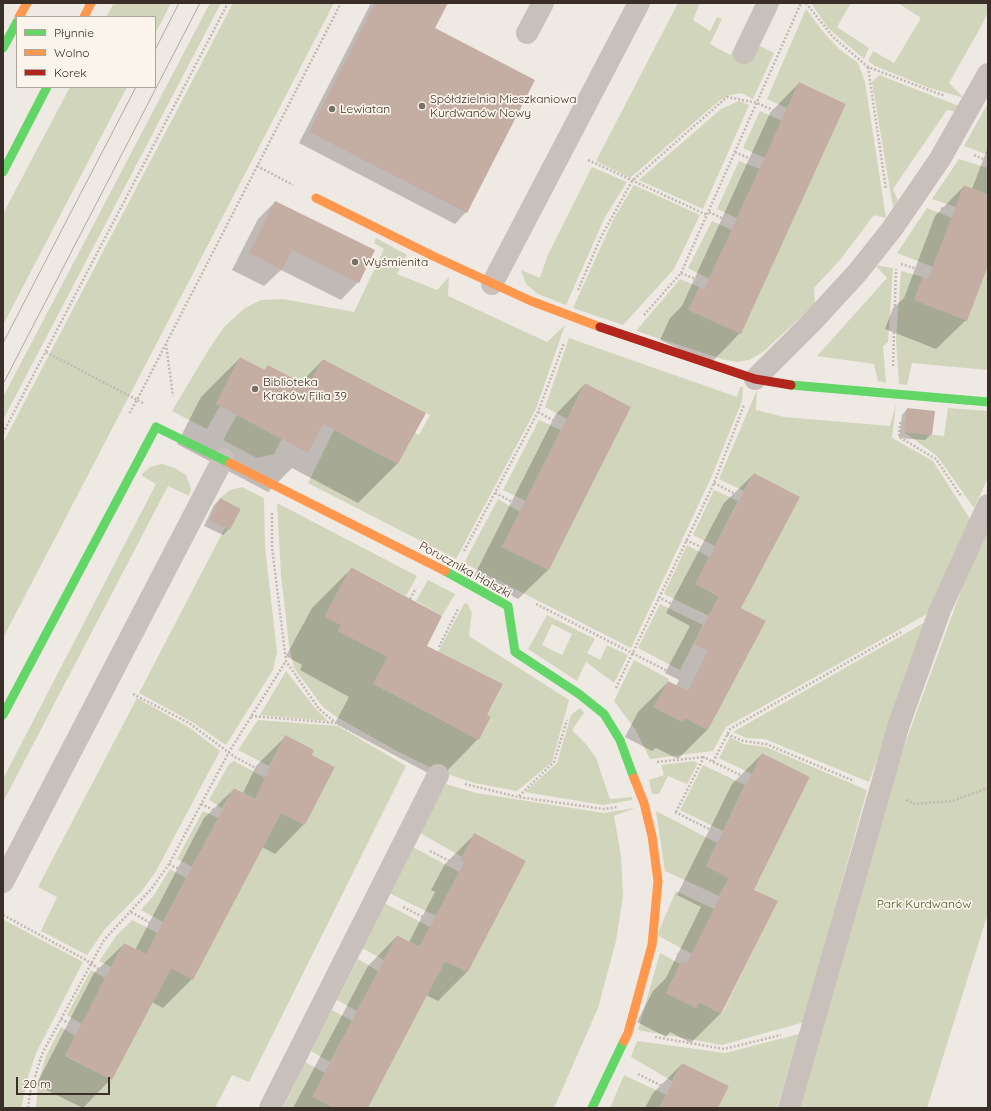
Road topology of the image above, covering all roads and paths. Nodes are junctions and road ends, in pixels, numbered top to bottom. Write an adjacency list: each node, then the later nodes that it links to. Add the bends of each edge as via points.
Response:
1 (27, 3): 10 (street)
2 (91, 3): 11 (street)
3 (228, 3): 41 (path)
4 (341, 3): 25 (path)
5 (543, 3): 13 (street)
6 (639, 3): 22 (street)
7 (768, 3): 15 (street)
8 (801, 3): 20 (path)
9 (806, 3): 16 (path, via 833,37)
10 (20, 16)
11 (84, 16)
12 (16, 24): 14 (street)
13 (527, 33)
14 (3, 48)
15 (744, 53)
16 (868, 67): 18 (path); 32 (path)
17 (988, 74): 32 (street, via 940,159)
18 (916, 86)
19 (46, 88): 26 (street)
20 (758, 103): 21 (path); 23 (path); 27 (path, via 727,97)
21 (784, 115)
22 (564, 149): 27 (path); 35 (street)
23 (735, 152): 24 (path); 29 (path)
24 (762, 164)
25 (257, 166): 28 (path); 40 (path)
26 (3, 172)
27 (632, 181): 30 (path); 37 (path, via 601,237)
28 (316, 198): 35 (street)
29 (709, 212): 30 (path); 31 (path)
30 (707, 215): 33 (path)
31 (734, 224)
32 (892, 228): 43 (street, via 842,290)
33 (681, 273): 36 (path); 39 (path)
34 (930, 273): 42 (path, via 896,262)
35 (492, 284): 38 (street)
36 (707, 284)
37 (580, 285)
38 (570, 316): 39 (street); 49 (path, via 569,329)
39 (625, 336): 43 (street)
40 (166, 344): 45 (path); 46 (path)
41 (46, 352): 46 (path); 51 (path)
42 (892, 355)
43 (755, 379): 44 (street, via 794,386); 54 (path)
44 (896, 395): 47 (street); 58 (path, via 900,406 899,437 936,459)
45 (173, 396)
46 (137, 400): 48 (path)
47 (988, 402)
48 (150, 406)
49 (538, 412): 50 (path); 55 (path)
50 (563, 426)
51 (3, 433)
52 (223, 459): 53 (street, Porucznika Halszki); 68 (street); 71 (street, Porucznika Halszki, via 156,427)
53 (273, 484): 61 (street, Porucznika Halszki); 66 (path, via 272,546)
54 (714, 484): 56 (path); 59 (path)
55 (496, 493): 57 (path); 61 (path)
56 (741, 497)
57 (522, 507)
58 (984, 514): 63 (street)
59 (686, 540): 60 (path); 62 (path)
60 (711, 552)
61 (452, 575): 69 (street, Porucznika Halszki, via 508,606 515,652)
62 (658, 597): 64 (path); 65 (path)
63 (940, 610): 74 (path, via 730,729); 83 (street)
64 (706, 621)
65 (632, 652): 67 (path); 70 (path)
66 (286, 661): 72 (path); 73 (path, via 319,709)
67 (677, 676)
68 (107, 681): 75 (path, via 189,723); 95 (street)
69 (579, 694): 70 (street, Porucznika Halszki); 84 (path, via 571,707 554,762)
70 (604, 714): 78 (street, Porucznika Halszki)
71 (3, 715)
72 (251, 716): 73 (path); 75 (path)
73 (336, 723): 80 (path)
74 (727, 734): 77 (path); 83 (path, via 743,741 766,744)
75 (229, 752): 79 (path); 86 (path)
76 (704, 757): 77 (path); 78 (path); 87 (path)
77 (713, 762): 81 (path)
78 (631, 765): 85 (street, Porucznika Halszki)
79 (269, 775)
80 (438, 775): 84 (path, via 474,788); 90 (street)
81 (749, 779)
82 (988, 788): 83 (path, via 952,801 915,804)
83 (878, 791): 105 (street)
84 (518, 797): 85 (path, via 604,809)
85 (644, 803): 87 (path, via 654,801); 94 (street, Porucznika Halszki, via 652,836)
86 (201, 804): 88 (path); 91 (path)
87 (676, 812): 89 (path)
88 (220, 813)
89 (721, 835)
90 (406, 838): 92 (path); 96 (street)
91 (169, 864): 93 (path); 98 (path)
92 (461, 867)
93 (188, 874)
94 (658, 881): 97 (path, via 669,880); 107 (street, Porucznika Halszki, via 652,945)
95 (3, 882)
96 (378, 894): 100 (path); 111 (street)
97 (717, 902)
98 (131, 912): 101 (path); 102 (path, via 104,940)
99 (3, 915): 102 (path)
100 (433, 922)
101 (159, 928)
102 (90, 964): 103 (path); 104 (path)
103 (107, 975)
104 (61, 1019): 106 (path); 110 (path, via 42,1054)
105 (813, 1026): 107 (path, via 724,1049); 113 (street)
106 (79, 1029)
107 (628, 1033): 112 (street, Porucznika Halszki)
108 (636, 1072): 109 (path)
109 (668, 1089)
110 (28, 1108)
111 (270, 1108)
112 (592, 1108)
113 (789, 1108)

